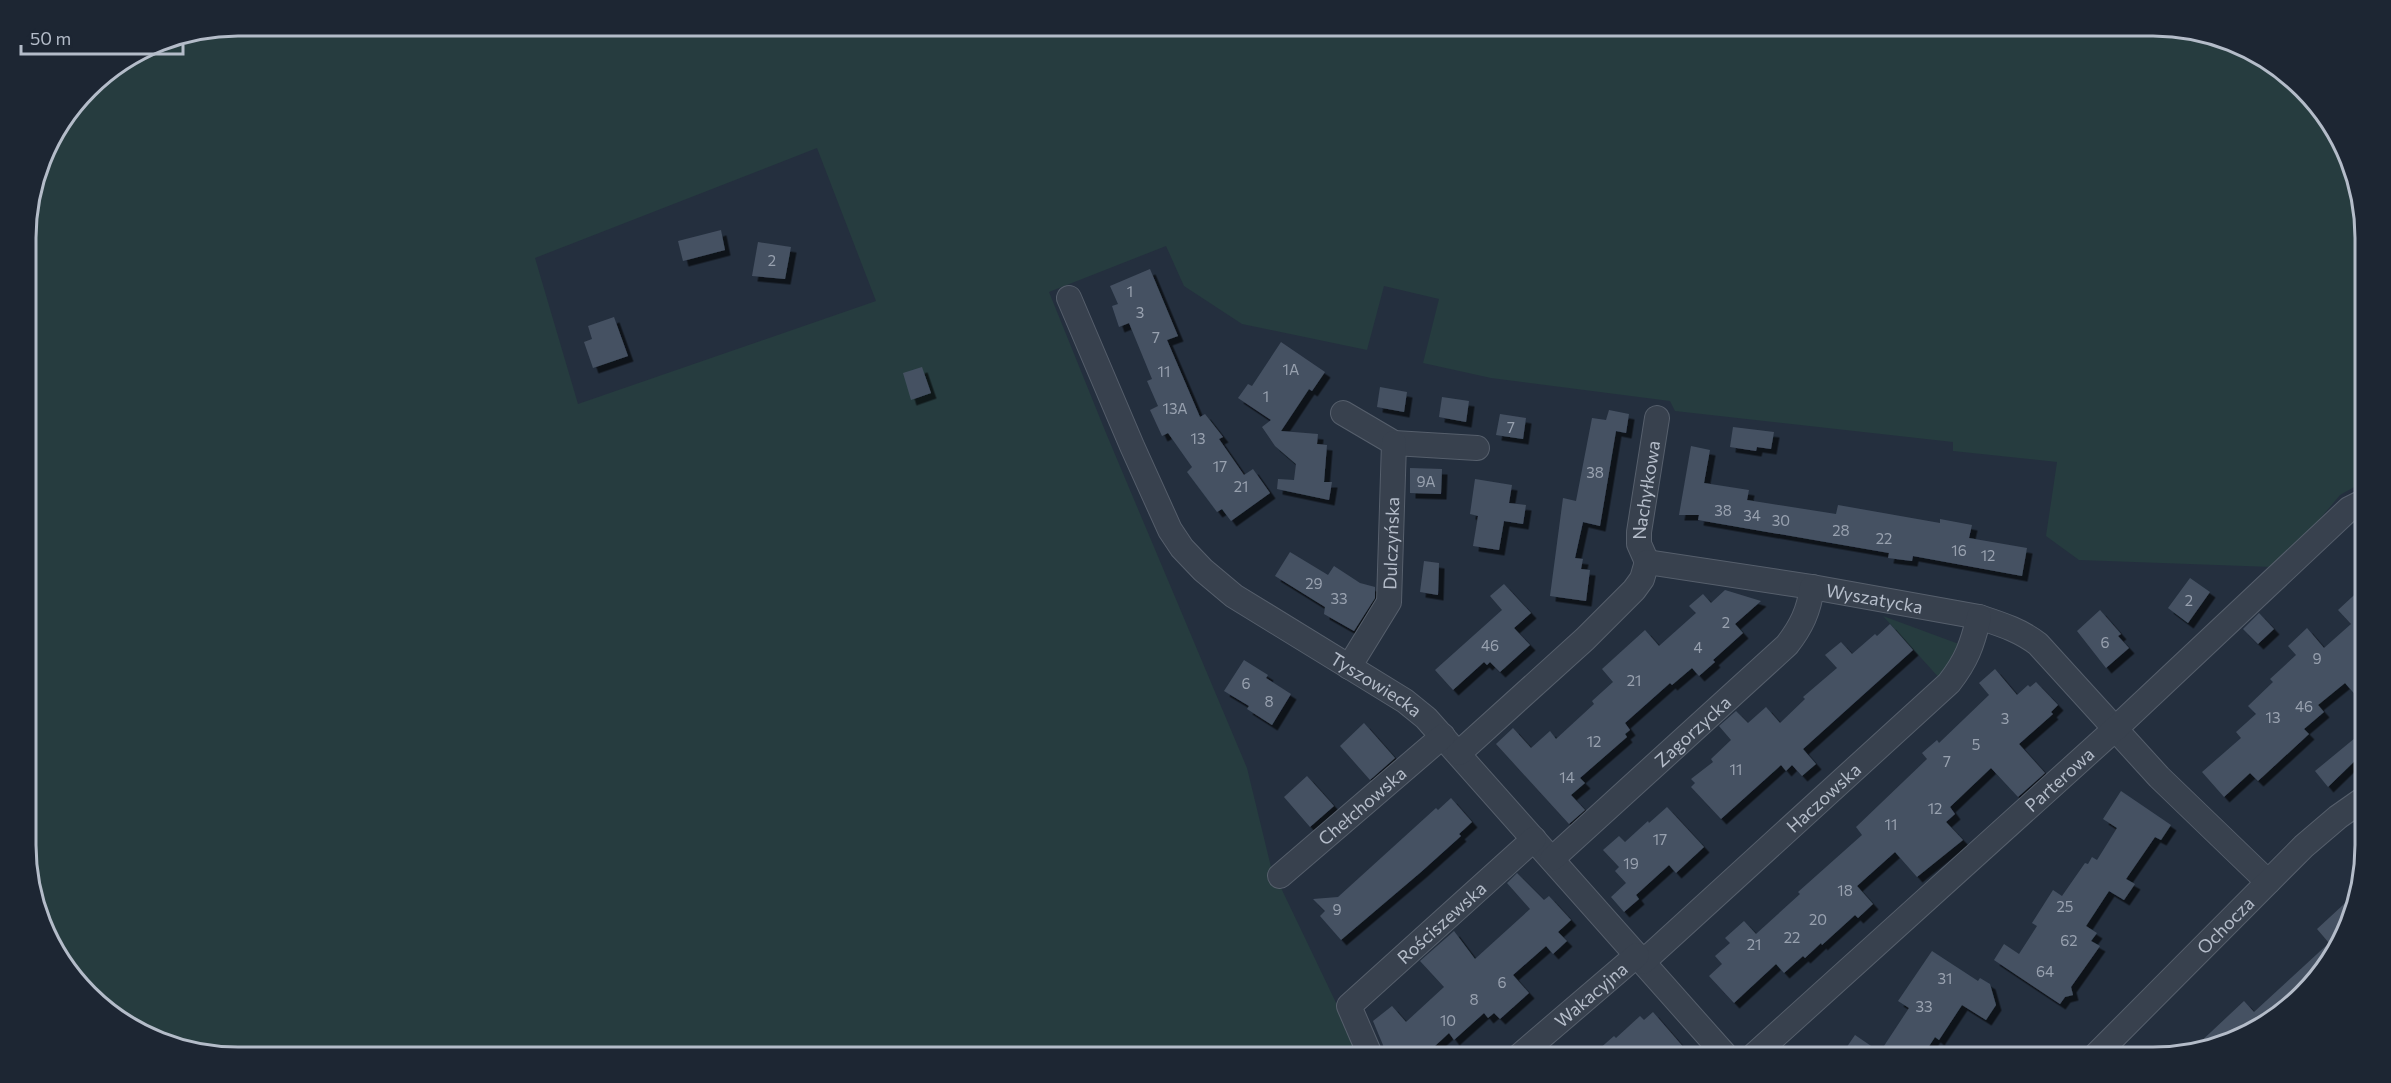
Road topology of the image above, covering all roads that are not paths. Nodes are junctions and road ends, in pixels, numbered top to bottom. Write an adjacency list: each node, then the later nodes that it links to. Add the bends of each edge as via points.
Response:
1 (1069, 298): 10 (street, Tyszowiecka, via 1132,446 1182,548 1234,596)
2 (1344, 413): 4 (street)
3 (1657, 418): 7 (street, Nachyłkowa, via 1639,532 1639,544)
4 (1394, 443): 5 (street); 10 (street, Dulczyńska, via 1389,602)
5 (1477, 448)
6 (2355, 506): 11 (street, Parterowa)
7 (1647, 562): 8 (street, Wyszatycka); 12 (street, via 1634,590 1584,639)
8 (1812, 587): 9 (street, Wyszatycka); 15 (street, Zagorzycka, via 1800,629 1787,645)
9 (1979, 617): 11 (street, Wyszatycka, via 2018,631 2038,644); 18 (street, Haczowska, via 1972,647 1949,683)
10 (1349, 668): 12 (street, Tyszowiecka, via 1405,701)
11 (2115, 729): 17 (street, Wyszatycka); 22 (street, Parterowa)
12 (1451, 744): 14 (street, Tyszowiecka); 16 (street, Chełchowska)
13 (2355, 806): 17 (street, Ochocza, via 2304,846)
14 (1534, 839): 15 (street, Tyszowiecka); 19 (street, Rościszewska, via 1349,1006)
15 (1552, 859): 18 (street, Tyszowiecka)
16 (1280, 876)
17 (2268, 882): 23 (street, Ochocza)
18 (1640, 959): 20 (street, Wakacyjna); 21 (street, Tyszowiecka)
19 (1367, 1047)
20 (1530, 1047)
21 (1718, 1047)
22 (1763, 1047)
23 (2104, 1047)

